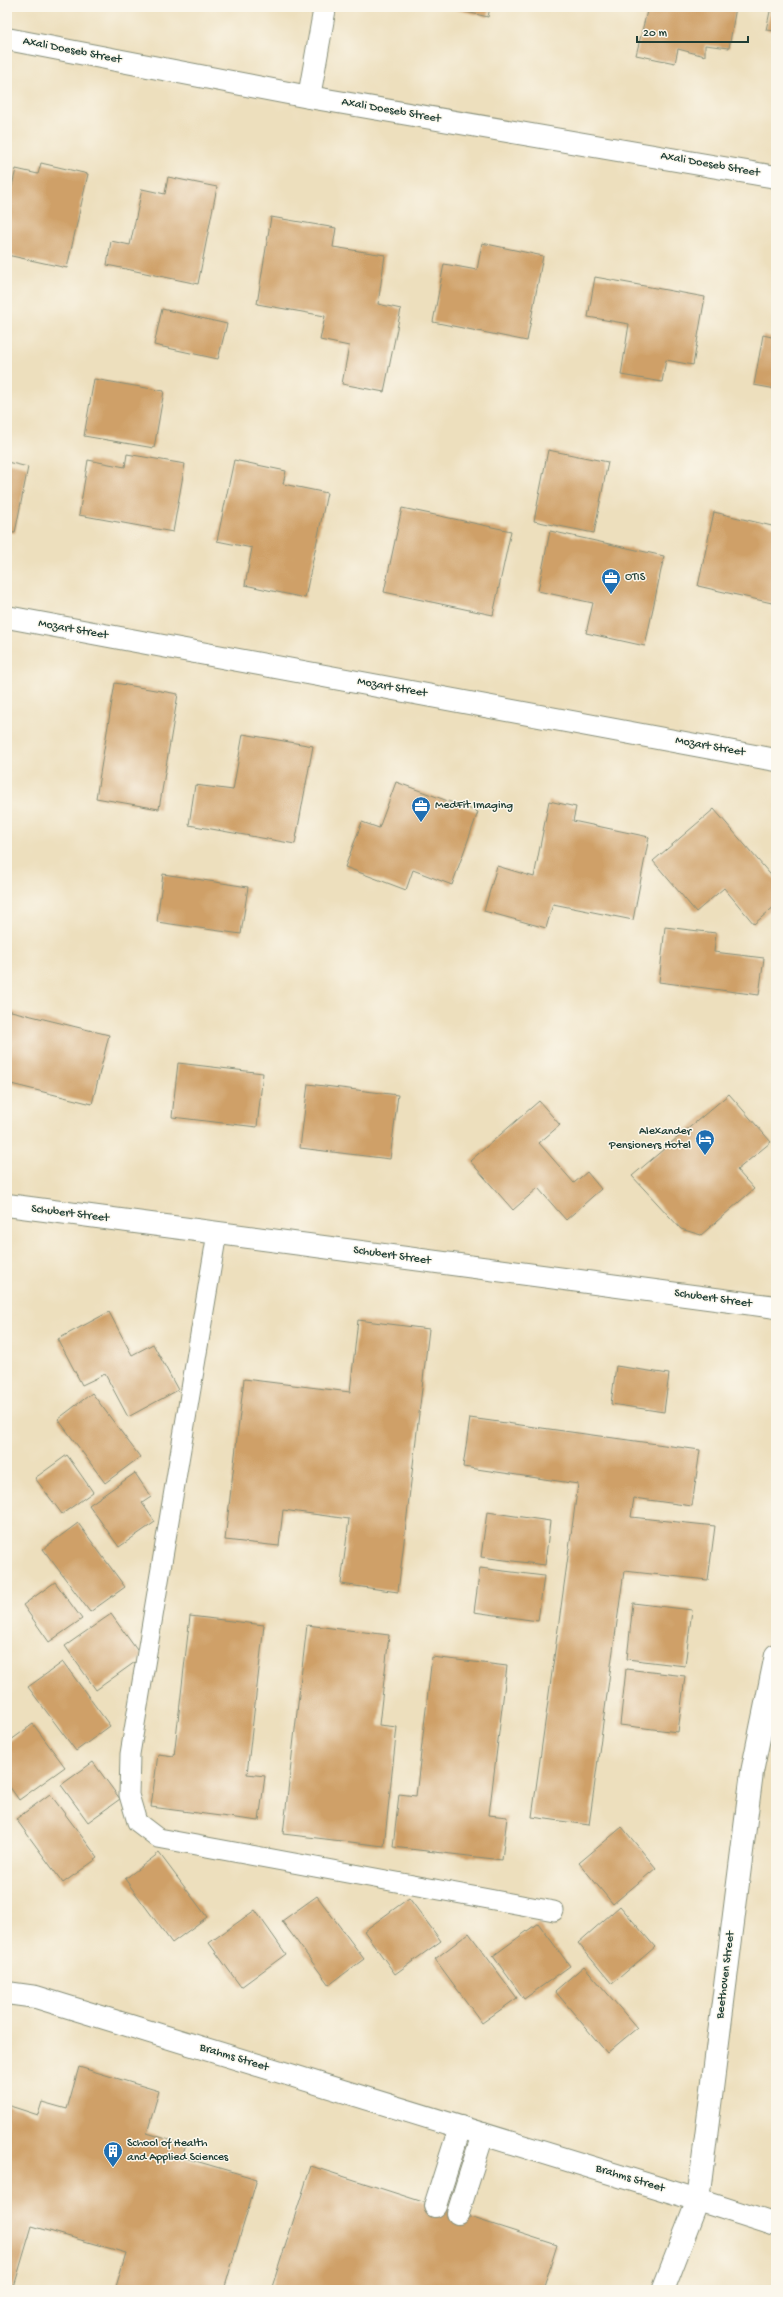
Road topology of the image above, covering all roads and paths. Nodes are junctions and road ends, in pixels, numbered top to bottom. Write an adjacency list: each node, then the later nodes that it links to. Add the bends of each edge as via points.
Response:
1 (325, 7): 3 (street)
2 (7, 39): 3 (street, Axali Doeseb Street)
3 (309, 97): 4 (street, Axali Doeseb Street)
4 (776, 177)
5 (7, 617): 6 (street, Mozart Street)
6 (776, 760)
7 (7, 1205): 8 (street, Schubert Street)
8 (217, 1233): 9 (street, Schubert Street); 11 (lane, via 130,1754 129,1795 137,1822 158,1838)
9 (776, 1307)
10 (775, 1666): 15 (street, Beethoven Street, via 752,1772)
11 (554, 1911)
12 (7, 1993): 13 (street, Brahms Street, via 36,1997)
13 (460, 2127): 14 (street, Brahms Street); 16 (street)
14 (483, 2134): 15 (street, Brahms Street); 17 (street)
15 (698, 2200): 18 (street, Brahms Street); 19 (street, Beethoven Street)
16 (435, 2206)
17 (458, 2213)
18 (776, 2226)
19 (663, 2290)

